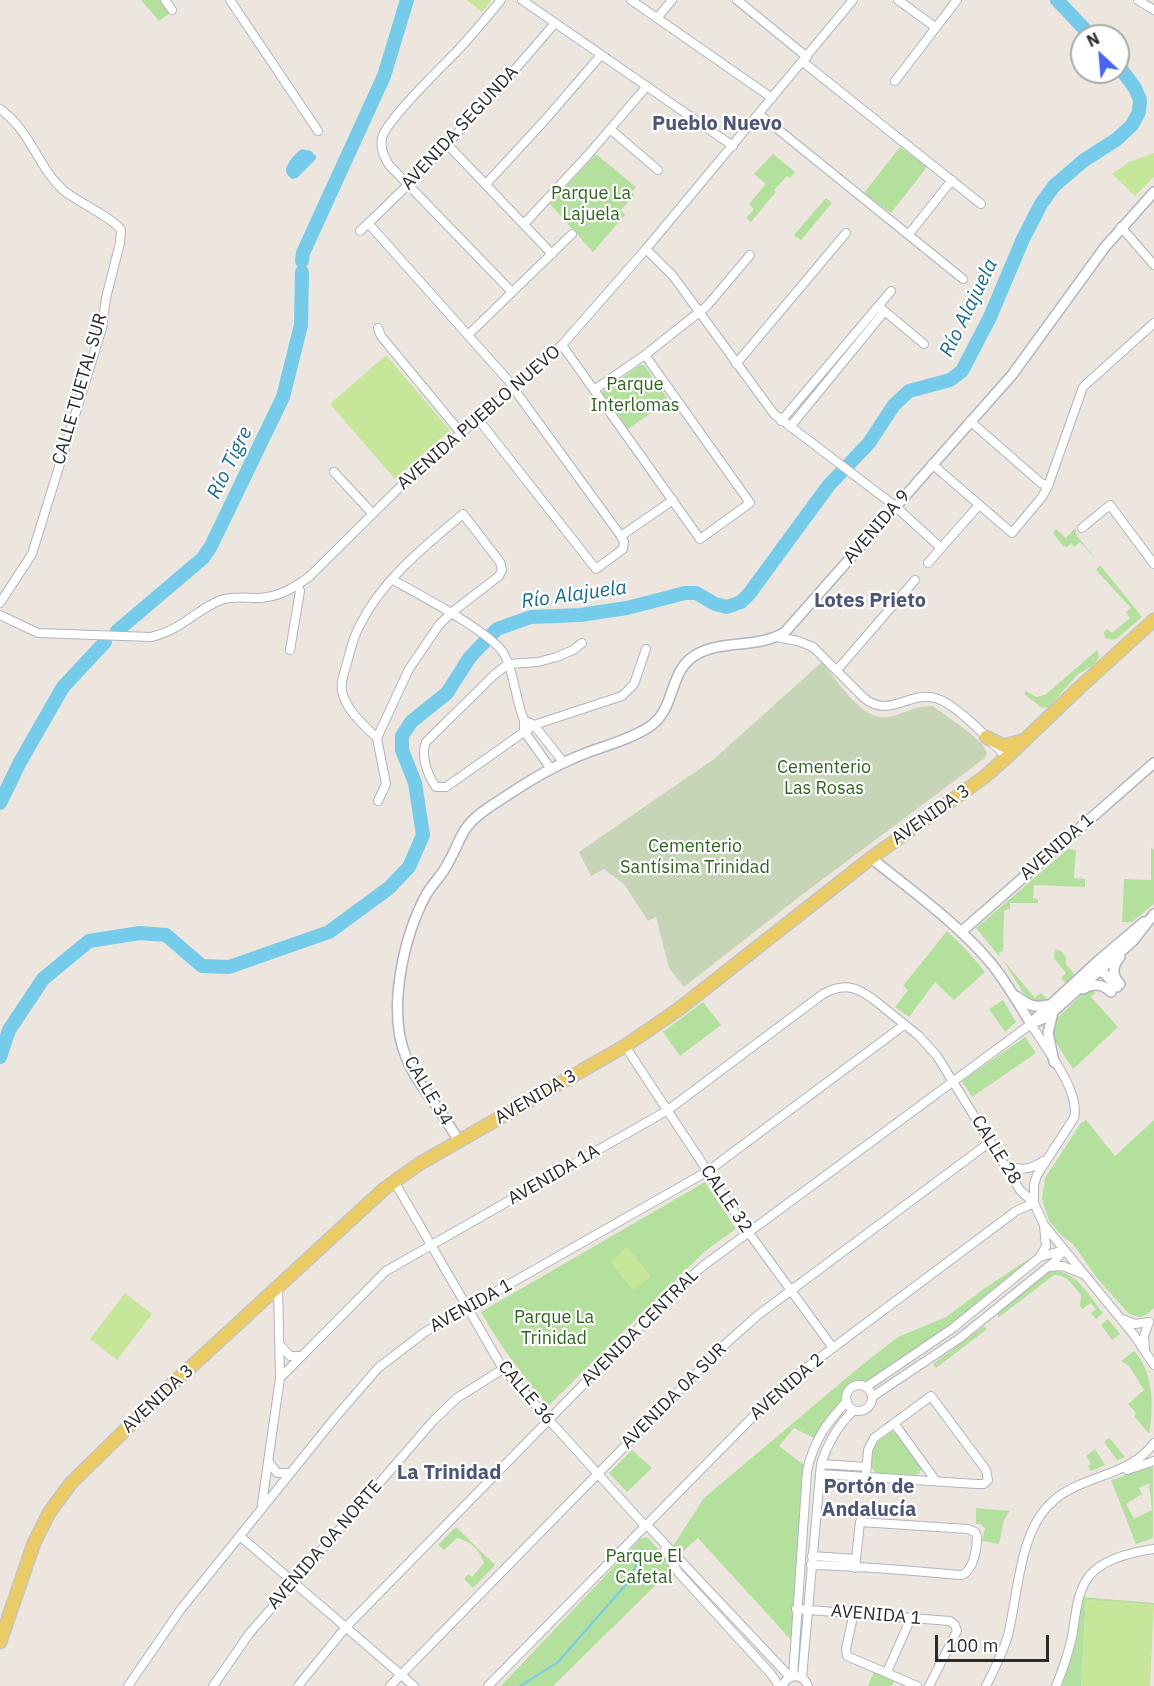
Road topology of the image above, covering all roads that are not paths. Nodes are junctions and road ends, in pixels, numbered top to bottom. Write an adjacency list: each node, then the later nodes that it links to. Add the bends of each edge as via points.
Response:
1 (165, 0): 12 (street)
2 (230, 0): 25 (street)
3 (501, 0): 30 (street, via 391,122 382,138 382,150 389,165)
4 (522, 0): 15 (street)
5 (631, 0): 14 (street)
6 (672, 0): 14 (street)
7 (737, 0): 18 (street)
8 (853, 0): 18 (street, AVENIDA PUEBLO NUEVO)
9 (898, 0): 16 (street)
10 (957, 0): 16 (street)
11 (1137, 0): 13 (street)
12 (172, 10)
13 (1154, 10)
14 (658, 17): 21 (street)
15 (555, 22): 17 (street); 26 (street, AVENIDA SEGUNDA)
16 (935, 27): 19 (street)
17 (601, 55): 20 (street); 31 (street)
18 (805, 59): 21 (street, AVENIDA PUEBLO NUEVO); 29 (street)
19 (895, 81)
20 (647, 86): 24 (street); 27 (street)
21 (772, 98): 23 (street, AVENIDA PUEBLO NUEVO)
22 (0, 109): 79 (street, CALLE TUETAL SUR, via 21,127 62,189 121,230 102,328 32,554)
23 (759, 114): 27 (street, AVENIDA PUEBLO NUEVO); 40 (street)
24 (610, 129): 28 (street); 35 (street)
25 (318, 131)
26 (447, 144): 30 (street, AVENIDA SEGUNDA); 31 (street)
27 (733, 146): 41 (street, AVENIDA PUEBLO NUEVO)
28 (658, 170)
29 (952, 180): 33 (street); 40 (street)
30 (408, 184): 34 (street, AVENIDA SEGUNDA); 47 (street)
31 (486, 184): 35 (street)
32 (1154, 192): 36 (street, AVENIDA 9)
33 (981, 204)
34 (368, 223): 37 (street, AVENIDA SEGUNDA); 52 (street)
35 (524, 224): 42 (street)
36 (1121, 227): 44 (street); 61 (street, AVENIDA 9, via 1012,375)
37 (360, 231)
38 (846, 233): 56 (street)
39 (572, 234): 42 (street)
40 (909, 234): 45 (street)
41 (646, 249): 49 (street, via 668,270); 54 (street, AVENIDA PUEBLO NUEVO)
42 (552, 254): 47 (street)
43 (750, 255): 49 (street)
44 (1154, 265)
45 (963, 279)
46 (891, 291): 48 (street)
47 (512, 292): 52 (street)
48 (881, 309): 53 (street); 60 (street); 62 (street)
49 (699, 312): 55 (street); 56 (street)
50 (1154, 323): 66 (street, via 1083,387)
51 (378, 328): 63 (street)
52 (468, 335): 57 (street)
53 (924, 344)
54 (561, 345): 57 (street, AVENIDA PUEBLO NUEVO); 58 (street)
55 (645, 355): 58 (street); 67 (street, via 750,503 700,539)
56 (736, 364): 60 (street)
57 (514, 388): 59 (street, AVENIDA PUEBLO NUEVO); 72 (street)
58 (594, 390): 67 (street)
59 (478, 419): 63 (street, AVENIDA PUEBLO NUEVO); 72 (street, via 596,569 623,549)
60 (781, 421): 62 (street)
61 (970, 421): 64 (street, AVENIDA 9); 66 (street)
62 (790, 427): 69 (street)
63 (462, 433): 70 (street, AVENIDA PUEBLO NUEVO)
64 (932, 464): 68 (street); 69 (street, AVENIDA 9)
65 (334, 472): 70 (street)
66 (1048, 486): 68 (street, via 1012,533)
67 (673, 500): 72 (street)
68 (979, 505): 73 (street)
69 (895, 506): 73 (street); 83 (street, AVENIDA 9)
70 (372, 513): 78 (street, AVENIDA PUEBLO NUEVO)
71 (1082, 528): 75 (street, via 1110,505)
72 (622, 539)
73 (941, 548): 74 (street)
74 (928, 563)
75 (1154, 564)
76 (393, 580): 80 (street); 80 (street, via 420,550 463,514 502,570); 94 (street, via 360,625 341,685 347,705)
77 (915, 580): 90 (street)
78 (298, 586): 81 (street, AVENIDA PUEBLO NUEVO, via 275,595 223,599 180,627 152,637 38,633); 88 (street)
79 (0, 603)
80 (451, 613): 89 (street, via 497,645); 94 (street, via 409,669)
81 (0, 615)
82 (1154, 620): 92 (main road, AVENIDA 3)
83 (794, 623): 84 (street, AVENIDA 9); 85 (street, via 792,634)
84 (776, 637): 85 (street); 96 (street, AVENIDA 9, via 694,656 681,669 658,720 641,732)
85 (798, 641): 90 (street, via 817,650)
86 (582, 643): 89 (street, via 557,657)
87 (646, 649): 91 (street, via 634,684 622,696)
88 (290, 650)
89 (508, 664): 91 (street); 91 (street, via 426,742 424,757 432,782 436,787 446,787)
90 (837, 670): 93 (street, via 873,705 936,698)
91 (529, 728): 96 (street); 98 (street)
92 (1032, 735): 93 (main road, via 1008,746); 95 (main road, AVENIDA 3)
93 (986, 737): 95 (street); 99 (main road, via 993,760)
94 (377, 738): 100 (street, via 386,784)
95 (1007, 758): 99 (main road, AVENIDA 3)
96 (564, 763): 98 (street, AVENIDA 9)
97 (1154, 763): 105 (street, AVENIDA 1)
98 (551, 770): 102 (street, AVENIDA 9, via 470,822)
99 (983, 778): 101 (main road, AVENIDA 3)
100 (378, 801)
101 (871, 858): 105 (street); 117 (main road, AVENIDA 3, via 689,1002)
102 (424, 899): 121 (street, CALLE 34, via 401,975 398,1027 411,1068)
103 (1153, 915): 104 (street, AVENIDA CENTRAL); 106 (street, AVENIDA CENTRAL)
104 (1143, 928): 106 (street, AVENIDA CENTRAL, via 1132,941); 109 (street, via 1115,964)
105 (961, 932): 110 (street, via 990,962)
106 (1116, 950): 107 (street, AVENIDA CENTRAL); 111 (street, AVENIDA CENTRAL)
107 (1099, 971): 109 (street); 111 (street, AVENIDA CENTRAL); 113 (street, via 1091,972)
108 (841, 986): 114 (street, CALLE 28, via 863,992); 120 (street, AVENIDA 1A, via 823,994)
109 (1115, 988): 111 (street, via 1090,986 1070,1002)
110 (1011, 992): 111 (street, via 1036,1007); 115 (street)
111 (1059, 1001): 112 (street, AVENIDA CENTRAL); 115 (street, AVENIDA CENTRAL)
112 (1053, 1011): 113 (street, AVENIDA CENTRAL); 118 (street, via 1048,1033)
113 (1040, 1020): 115 (street, AVENIDA CENTRAL); 116 (street)
114 (904, 1024): 119 (street, CALLE 28, via 932,1049); 125 (street, AVENIDA 1)
115 (1031, 1024): 116 (street); 119 (street, AVENIDA CENTRAL)
116 (1036, 1034): 118 (street)
117 (625, 1046): 120 (street, CALLE 32); 121 (main road, AVENIDA 3)
118 (1054, 1062): 123 (street, via 1075,1101 1074,1118)
119 (953, 1080): 122 (street, CALLE 28); 129 (street, AVENIDA CENTRAL)
120 (668, 1110): 125 (street, CALLE 32); 130 (street, AVENIDA 1A)
121 (459, 1141): 126 (main road, AVENIDA 3)
122 (990, 1142): 124 (street, CALLE 28); 136 (street, AVENIDA 0A SUR)
123 (1047, 1158): 124 (street, via 1027,1170); 127 (street, via 1035,1180)
124 (1004, 1164): 127 (street, CALLE 28, via 1020,1190)
125 (708, 1171): 129 (street, CALLE 32); 137 (street, AVENIDA 1)
126 (394, 1181): 130 (street, CALLE 36); 135 (main road, AVENIDA 3)
127 (1035, 1203): 128 (street, CALLE 28); 142 (street, AVENIDA 2, via 1016,1211)
128 (1044, 1225): 131 (street, CALLE 28); 132 (street, via 1046,1246)
129 (748, 1232): 136 (street, CALLE 32); 154 (street, AVENIDA CENTRAL, via 669,1297)
130 (431, 1245): 137 (street, CALLE 36); 144 (street, AVENIDA 1A, via 381,1274)
131 (1064, 1250): 132 (street); 133 (street); 134 (street, CALLE 28)
132 (1040, 1257): 145 (street, via 953,1328)
133 (1047, 1267): 134 (street, via 1064,1266); 148 (street, via 960,1338)
134 (1085, 1275): 138 (street, CALLE 28)
135 (278, 1287): 141 (street); 181 (main road, AVENIDA 3, via 71,1483 34,1543)
136 (791, 1291): 142 (street, CALLE 32); 163 (street, AVENIDA 0A SUR, via 722,1347)
137 (467, 1308): 147 (street, CALLE 36); 162 (street, AVENIDA 1, via 425,1332 378,1368)
138 (1119, 1317): 139 (street, via 1135,1324); 140 (street, CALLE 28)
139 (1152, 1320): 140 (street); 143 (street, via 1144,1336)
140 (1134, 1335): 143 (street, CALLE 28)
141 (280, 1344): 144 (street, via 290,1356); 149 (street)
142 (833, 1348): 170 (street, AVENIDA 2, via 778,1391)
143 (1146, 1351): 146 (street, CALLE 28)
144 (301, 1356): 149 (street, AVENIDA 1A)
145 (905, 1360): 148 (street); 150 (street)
146 (1154, 1365)
147 (503, 1369): 154 (street, CALLE 36); 175 (street, AVENIDA 0A NORTE, via 448,1407)
148 (912, 1370): 151 (street)
149 (280, 1378): 157 (street)
150 (866, 1387): 151 (street); 152 (street, via 852,1388)
151 (872, 1397): 153 (street, via 869,1407)
152 (847, 1401): 153 (street); 168 (street, via 827,1422 810,1457)
153 (854, 1410): 159 (street, via 835,1431)
154 (548, 1420): 163 (street, CALLE 36); 180 (street, AVENIDA CENTRAL)
155 (894, 1423): 160 (street, via 869,1444); 166 (street); 166 (street, via 931,1396 986,1470 988,1480 984,1484)
156 (1154, 1443): 161 (street, via 1139,1459)
157 (269, 1462): 162 (street, via 277,1473); 167 (street)
158 (1154, 1462): 161 (street)
159 (821, 1464): 160 (street); 164 (street)
160 (867, 1467): 165 (street)
161 (1119, 1470): 195 (street, via 1057,1497 1035,1522 1007,1638)
162 (290, 1473): 167 (street, AVENIDA 1)
163 (597, 1473): 170 (street, CALLE 36); 183 (street, AVENIDA 0A SUR)
164 (820, 1474): 165 (street); 169 (street)
165 (866, 1477): 166 (street)
166 (936, 1481)
167 (261, 1507): 171 (street, AVENIDA 1)
168 (803, 1517): 169 (street); 176 (street)
169 (816, 1517): 173 (street)
170 (645, 1526): 184 (street); 191 (street, AVENIDA 2); 192 (street, via 678,1572)
171 (241, 1537): 175 (street); 186 (street, AVENIDA 1, via 181,1609)
172 (1154, 1549): 196 (street, via 1117,1558 1089,1577 1081,1592 1069,1649)
173 (812, 1561): 174 (street); 177 (street)
174 (856, 1564): 174 (street, via 860,1522 968,1529 975,1532 977,1540 971,1567 962,1575)
175 (293, 1581): 180 (street); 187 (street, AVENIDA 0A NORTE)
176 (796, 1609): 177 (street, AVENIDA 1); 184 (street)
177 (808, 1610): 178 (street, AVENIDA 1); 185 (street)
178 (854, 1612): 179 (street, AVENIDA 1); 182 (street, via 847,1656)
179 (911, 1618): 182 (street); 194 (street, AVENIDA 1, via 950,1621 957,1631)
180 (346, 1627): 183 (street); 188 (street, AVENIDA CENTRAL)
181 (0, 1642)
182 (887, 1672): 193 (street)
183 (400, 1674): 189 (street, AVENIDA 0A SUR); 190 (street)
184 (791, 1676): 185 (street); 192 (street)
185 (807, 1683)
186 (128, 1686)
187 (213, 1686)
188 (298, 1686)
189 (390, 1686)
190 (414, 1686)
191 (488, 1686)
192 (781, 1686)
193 (917, 1686)
194 (929, 1686)
195 (986, 1686)
196 (1056, 1686)

